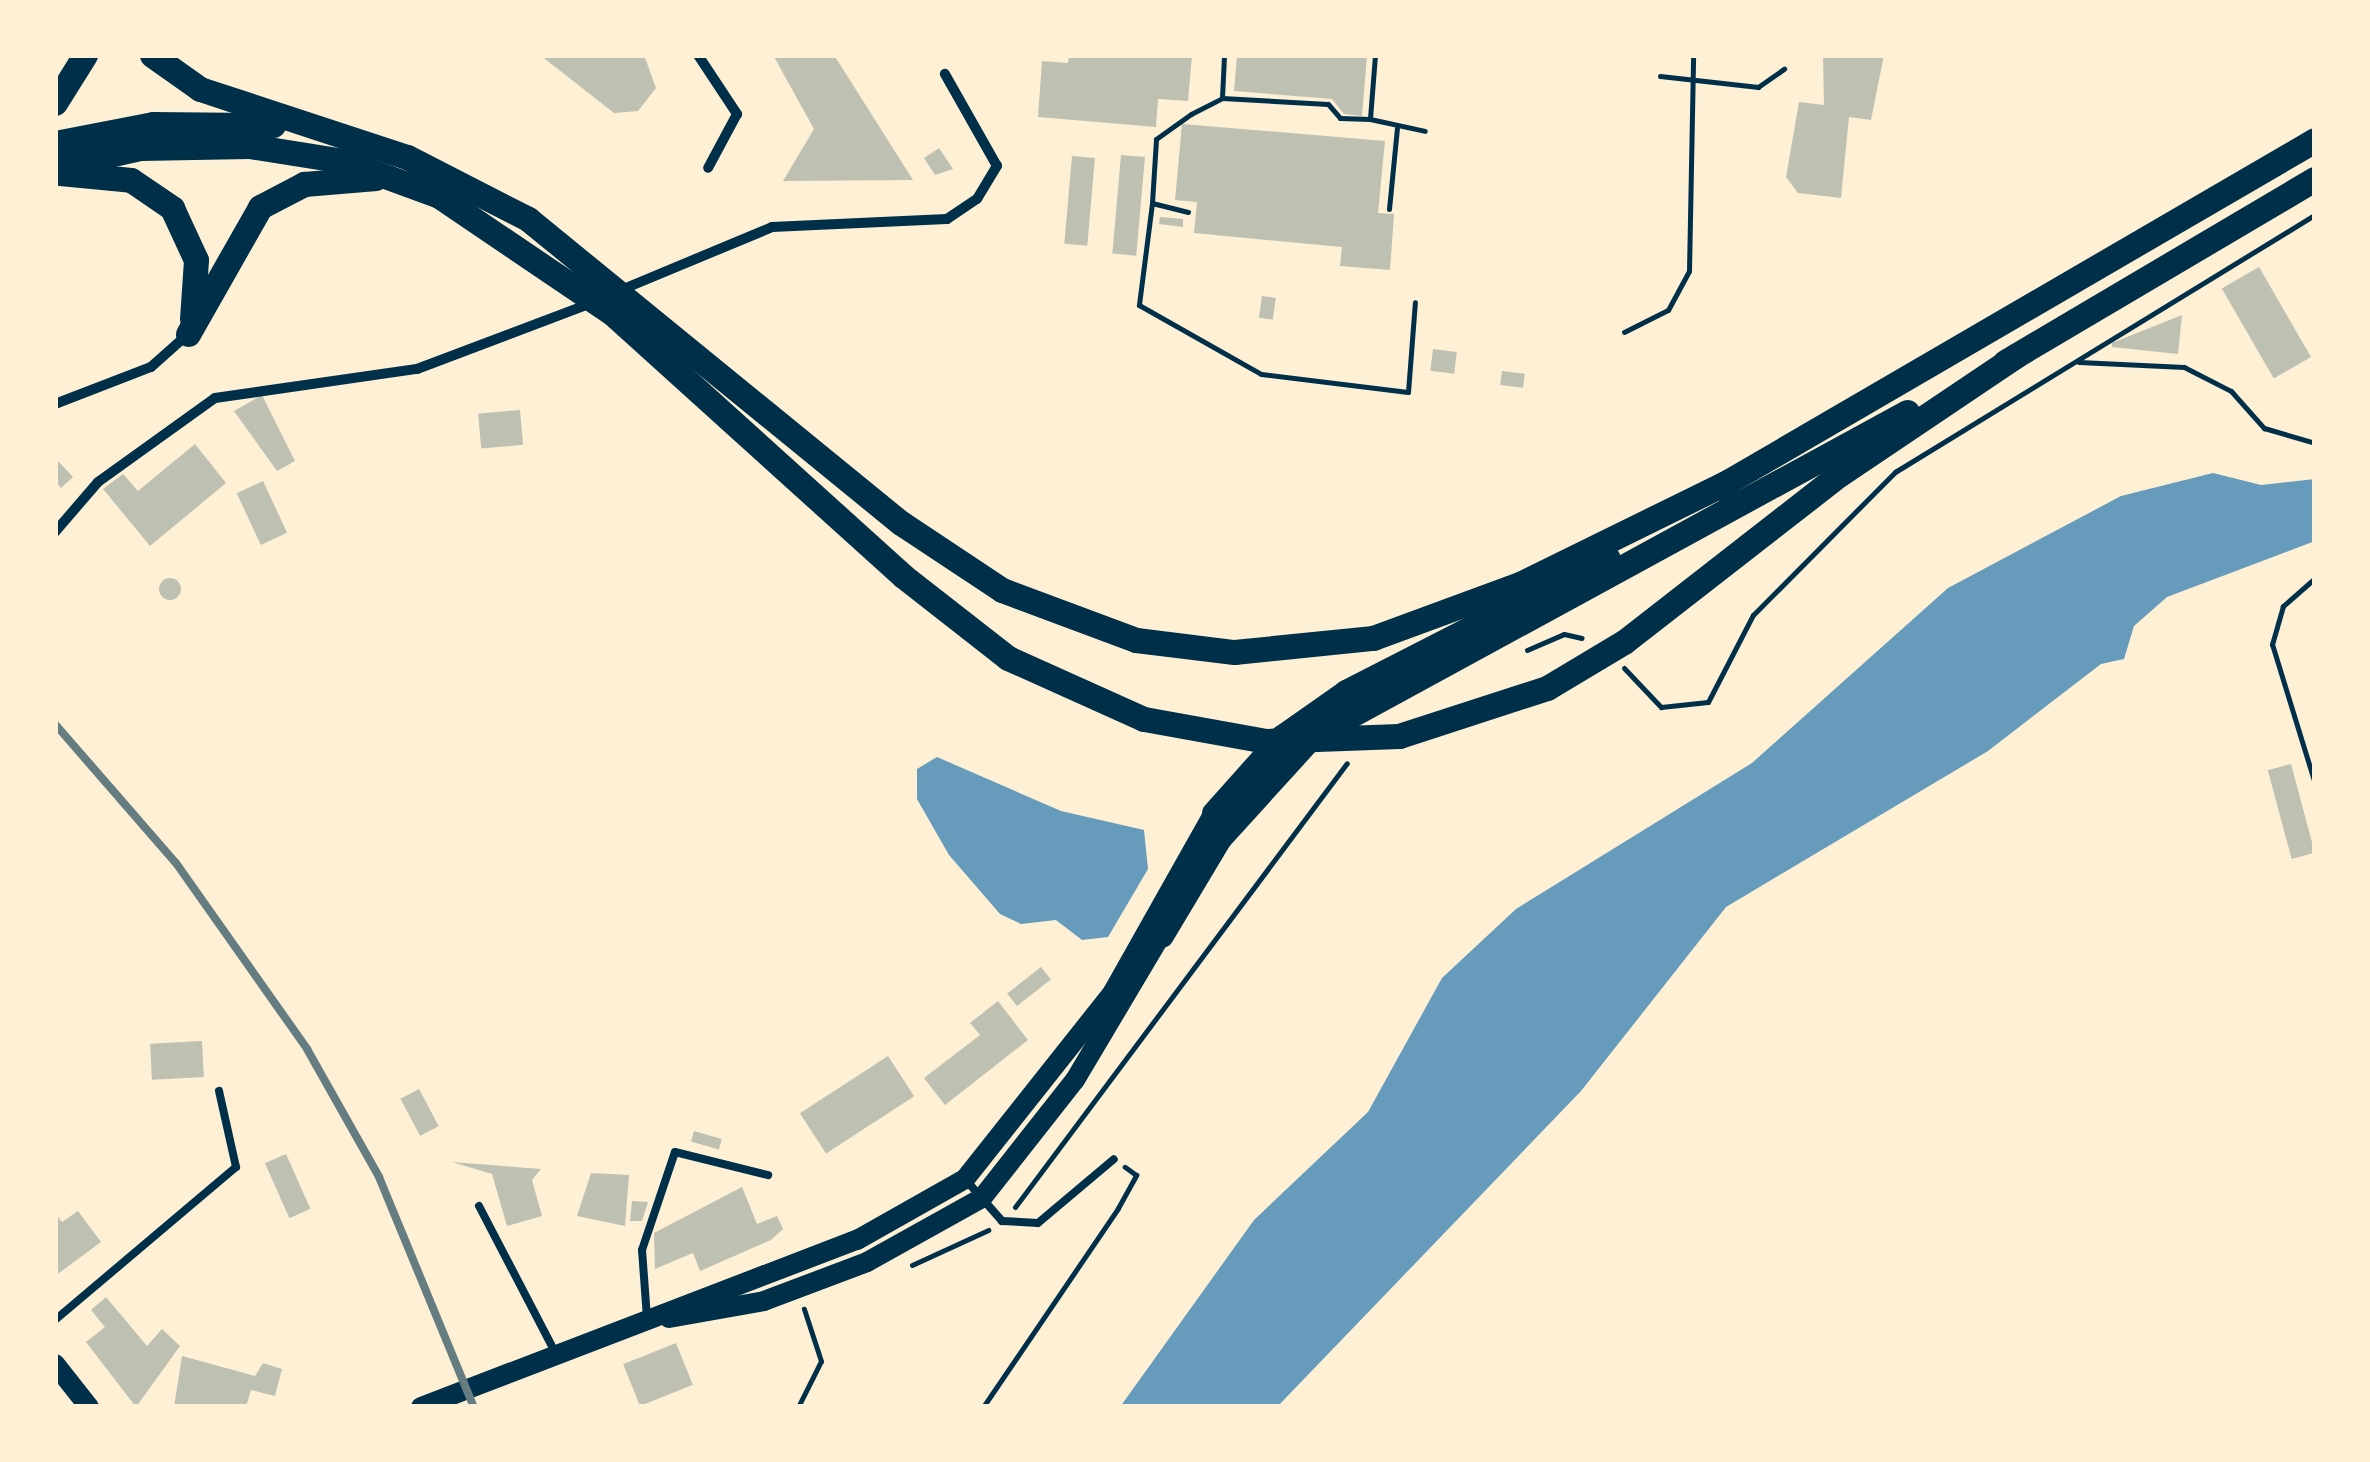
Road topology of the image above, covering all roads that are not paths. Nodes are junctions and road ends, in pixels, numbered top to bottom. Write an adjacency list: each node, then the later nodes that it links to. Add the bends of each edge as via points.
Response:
1 (85, 55): 5 (highway)
2 (152, 55): 8 (highway, via 200,90)
3 (698, 55): 9 (street, via 737,114)
4 (945, 74): 17 (street, via 997,166 977,199 947,218 772,227 501,342 417,368 215,398 98,482)
5 (55, 103)
6 (2315, 140): 16 (highway)
7 (55, 143): 8 (highway, via 205,121 305,129)
8 (385, 149): 16 (highway, via 456,178 564,244 901,523 1002,590 1149,643 1234,652 1373,638 1520,584)
9 (708, 168)
10 (55, 170): 12 (highway, via 140,148 225,144 328,157); 13 (highway, via 131,180 172,208 196,260)
11 (2315, 179): 14 (highway)
12 (403, 181): 13 (highway, via 324,180 268,200); 14 (highway, via 554,266 969,630 1070,692 1179,728 1319,743 1427,731 1547,688 1650,624 1812,495)
13 (188, 334): 15 (street, via 150,367)
14 (2018, 355): 19 (highway, via 1311,737 1228,828)
15 (55, 404)
16 (1729, 481): 18 (highway, via 1542,598 1324,707 1260,758)
17 (55, 532)
18 (1214, 814): 23 (main road, via 1112,992)
19 (1161, 935): 24 (main road, via 1075,1080)
20 (219, 1090): 26 (lane, via 236,1167)
21 (1114, 1159): 24 (lane, via 1038,1224 1002,1220)
22 (768, 1175): 27 (lane, via 674,1152 642,1250)
23 (965, 1179): 24 (lane); 27 (main road, via 858,1240 716,1288)
24 (982, 1198): 27 (main road, via 918,1238 764,1301)
25 (479, 1206): 28 (lane)
26 (55, 1320)
27 (651, 1321): 28 (main road)
28 (557, 1356): 31 (main road)
29 (55, 1364): 30 (main road)
30 (89, 1407)
31 (422, 1407)

